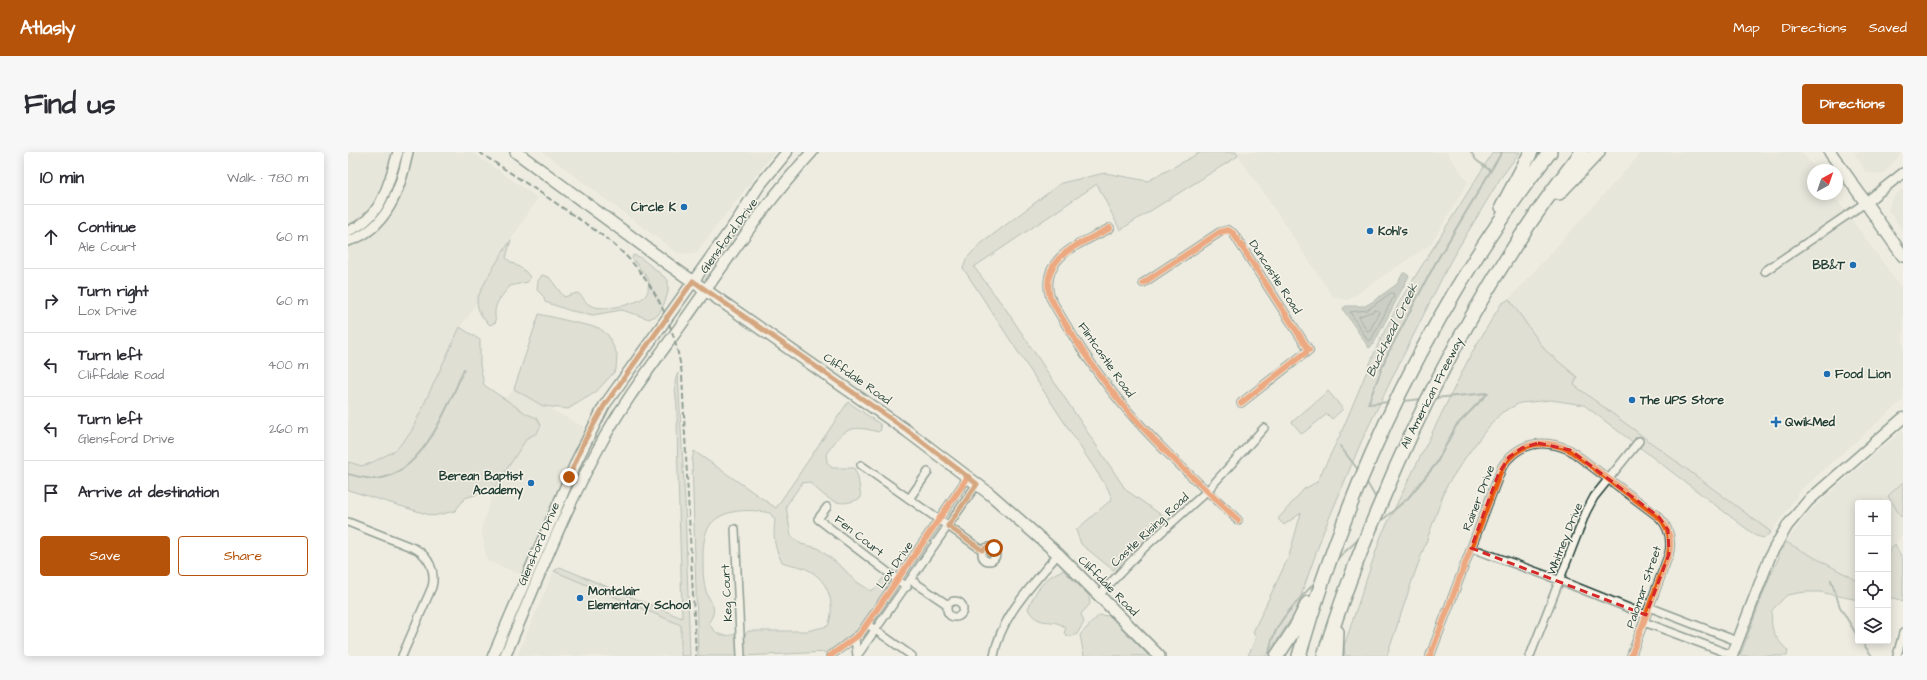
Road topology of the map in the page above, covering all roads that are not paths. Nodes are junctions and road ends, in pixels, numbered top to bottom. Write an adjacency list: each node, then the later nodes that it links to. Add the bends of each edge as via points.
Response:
1 (398, 152): 11 (street)
2 (408, 152): 14 (street)
3 (516, 152): 22 (main road, Cliffdale Road)
4 (787, 152): 22 (main road, Glensford Drive, via 759,186)
5 (812, 152): 24 (main road, Glensford Drive, via 760,214)
6 (1531, 152): 20 (highway)
7 (1550, 152): 20 (highway)
8 (1582, 152): 16 (highway, All American Freeway)
9 (1598, 152): 16 (highway)
10 (1830, 152): 13 (main road)
11 (394, 166): 14 (street, via 396,174 387,203); 17 (street, via 378,207 362,223)
12 (1903, 173): 13 (street)
13 (1865, 203): 19 (main road); 21 (street)
14 (388, 210): 18 (street, via 368,231)
15 (1110, 228): 33 (street, Flintcastle Road, via 1060,256 1050,274 1050,298 1121,403)
16 (1524, 230): 52 (highway, All American Freeway, via 1454,347 1414,424)
17 (348, 231)
18 (348, 241)
19 (1903, 256)
20 (1466, 272): 41 (highway, via 1397,399)
21 (1765, 272)
22 (693, 281): 24 (main road, Cliffdale Road); 60 (main road, Glensford Drive, via 634,361 594,424 576,460)
23 (1143, 283): 25 (street, Duncastle Road, via 1220,232 1228,230 1233,233 1309,350)
24 (706, 290): 32 (main road, Cliffdale Road, via 907,430); 61 (main road, Glensford Drive, via 640,382 598,448)
25 (1241, 404)
26 (1903, 418): 58 (main road, via 1808,501 1787,526 1770,554)
27 (1264, 428): 33 (street, Castle Rising Road)
28 (1639, 441): 31 (street, Whitney Drive)
29 (861, 465): 34 (street)
30 (928, 472): 34 (street)
31 (1609, 479): 42 (street, Rainer Drive, via 1562,446 1538,443 1522,448 1509,457 1502,467); 47 (street, Whitney Drive, via 1594,497 1586,512); 51 (street, Palomar Street, via 1659,518 1668,530 1669,554)
32 (972, 481): 36 (street, Lox Drive); 39 (street, Lox Drive); 44 (main road, Cliffdale Road, via 1007,508)
33 (1207, 491): 37 (street, Flintcastle Road); 49 (street, Castle Rising Road, via 1144,548)
34 (909, 499): 36 (street)
35 (827, 507): 45 (street, Fen Court, via 818,519)
36 (939, 520): 39 (street); 45 (street, Lox Drive)
37 (1238, 520)
38 (348, 522): 59 (street, via 416,549 432,567 432,587)
39 (948, 526): 43 (street); 46 (street, Lox Drive)
40 (735, 530): 62 (street, Keg Court)
41 (1337, 539): 68 (highway, via 1296,627); 69 (highway)
42 (1471, 548): 47 (street); 72 (street, Rainer Drive)
43 (982, 550)
44 (1058, 554): 49 (main road, Cliffdale Road); 66 (street, via 1008,618)
45 (898, 580): 48 (street); 54 (street, Lox Drive)
46 (912, 580): 48 (street, Lox Drive); 50 (street)
47 (1560, 580): 53 (street); 73 (street, Whitney Drive)
48 (907, 587): 55 (street, Lox Drive)
49 (1099, 595): 67 (main road, Cliffdale Road)
50 (948, 605)
51 (1649, 607): 53 (street, Palomar Street); 58 (street)
52 (1337, 614): 70 (highway, All American Freeway); 71 (highway)
53 (1645, 618): 74 (street, Palomar Street); 75 (street)
54 (867, 624): 55 (street); 57 (street, Lox Drive)
55 (876, 631): 64 (street, Lox Drive); 65 (street)
56 (1903, 633): 76 (street)
57 (855, 638): 63 (street, Lox Drive); 64 (street)
58 (1737, 641): 75 (main road)
59 (402, 656)
60 (493, 656)
61 (505, 656)
62 (741, 656)
63 (830, 656)
64 (857, 656)
65 (912, 656)
66 (994, 656)
67 (1159, 656)
68 (1277, 656)
69 (1299, 656)
70 (1324, 656)
71 (1336, 656)
72 (1430, 656)
73 (1530, 656)
74 (1631, 656)
75 (1732, 656)
76 (1897, 656)

